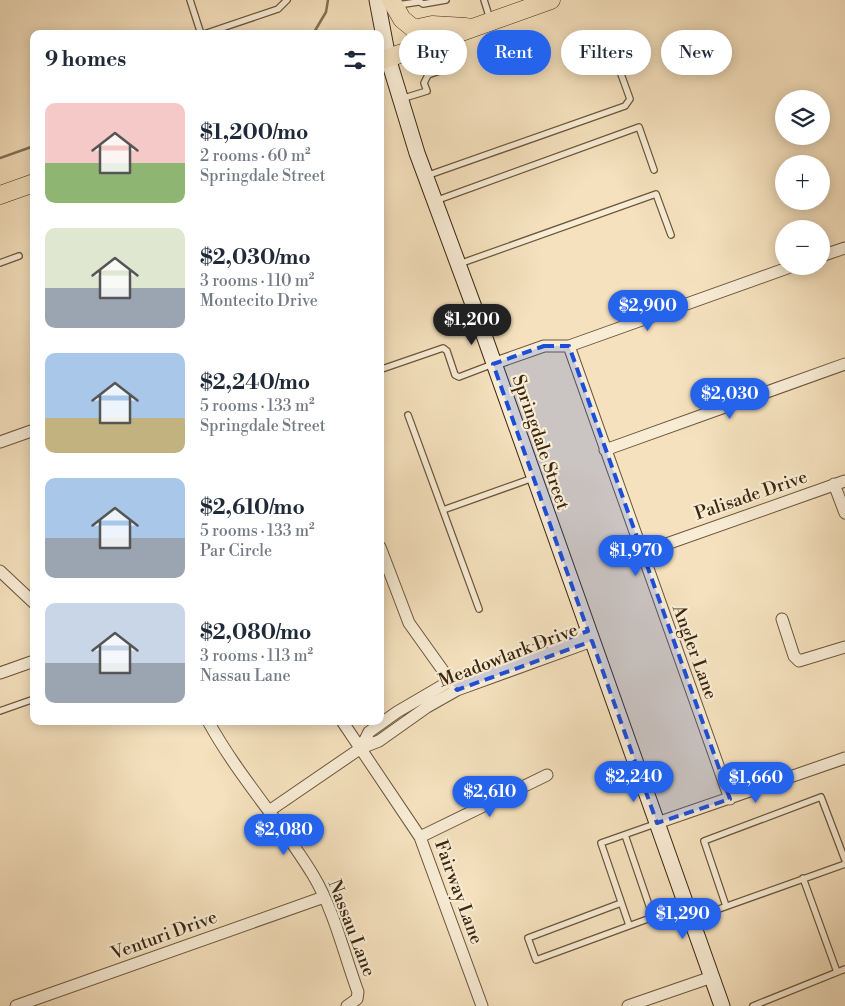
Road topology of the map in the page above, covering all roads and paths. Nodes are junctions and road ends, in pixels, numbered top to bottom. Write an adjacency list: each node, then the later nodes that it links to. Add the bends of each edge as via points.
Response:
1 (190, 0): 11 (lane)
2 (287, 0): 12 (lane, via 278,9)
3 (377, 0): 13 (main road, Springdale Street)
4 (446, 0): 7 (lane)
5 (484, 0): 9 (lane)
6 (551, 0): 9 (main road)
7 (418, 1): 8 (lane)
8 (392, 3): 10 (main road, via 402,19 414,29 432,25)
9 (491, 21): 10 (main road)
10 (474, 27): 14 (main road)
11 (201, 30)
12 (215, 30)
13 (381, 30)
14 (466, 30)
15 (399, 54): 16 (main road)
16 (384, 59): 19 (main road, Springdale Street)
17 (428, 75): 19 (lane, via 424,83 426,91)
18 (622, 75): 21 (lane, via 630,98 625,106)
19 (401, 99): 21 (main road, Springdale Street)
20 (654, 170): 24 (lane, via 640,126)
21 (426, 176): 24 (main road, Springdale Street)
22 (30, 184): 23 (main road)
23 (0, 195)
24 (435, 201): 30 (main road, Springdale Street)
25 (670, 235): 30 (lane, via 656,194)
26 (845, 248): 27 (street)
27 (830, 253)
28 (19, 256): 29 (lane)
29 (0, 263)
30 (458, 264): 33 (main road, Springdale Street)
31 (775, 272): 32 (street)
32 (569, 346): 33 (street, via 544,346); 39 (street, Angler Lane)
33 (493, 364): 35 (lane, via 459,377 455,375 443,348); 40 (main road, Springdale Street)
34 (845, 364): 39 (street)
35 (384, 368)
36 (408, 415): 42 (lane)
37 (30, 431): 38 (street)
38 (0, 442)
39 (605, 450): 44 (street, Angler Lane)
40 (533, 478): 42 (lane); 50 (main road, Springdale Street)
41 (840, 482): 43 (street); 44 (street, Palisade Drive)
42 (443, 510): 48 (lane)
43 (845, 513)
44 (641, 553): 62 (street, Angler Lane)
45 (384, 558): 54 (street, via 409,623)
46 (0, 571): 47 (street)
47 (30, 599)
48 (479, 609)
49 (782, 619): 51 (street, via 794,656 799,660)
50 (590, 636): 54 (street, Meadowlark Drive); 64 (main road, Springdale Street)
51 (845, 647)
52 (30, 662): 53 (street)
53 (0, 673)
54 (453, 686): 59 (street, Meadowlark Drive, via 379,741)
55 (30, 700): 56 (lane)
56 (0, 711)
57 (210, 725): 63 (street, Nassau Lane)
58 (345, 725): 59 (street, Fairway Lane)
59 (361, 748): 63 (street, Meadowlark Drive); 66 (street, Fairway Lane)
60 (845, 758): 62 (street)
61 (547, 775): 66 (street)
62 (730, 799): 64 (street)
63 (269, 811): 69 (street, Nassau Lane, via 313,875)
64 (657, 823): 65 (lane); 72 (main road, Springdale Street)
65 (625, 835): 70 (lane, via 601,843); 73 (lane)
66 (420, 837): 80 (street, Fairway Lane)
67 (845, 862): 68 (lane); 71 (lane, via 821,797 704,841)
68 (803, 878): 71 (lane); 76 (lane)
69 (324, 897): 78 (street, Nassau Lane, via 358,992); 79 (street, Venturi Drive)
70 (622, 903): 74 (lane); 74 (lane, via 528,938 536,960)
71 (726, 906): 72 (lane)
72 (689, 912): 73 (lane); 77 (main road, Springdale Street)
73 (653, 917): 74 (lane)
74 (629, 925)
75 (845, 969): 76 (lane)
76 (837, 972): 83 (lane)
77 (712, 977): 81 (street); 82 (main road, Springdale Street)
78 (352, 1003)
79 (16, 1006)
80 (482, 1006)
81 (628, 1006)
82 (722, 1006)
83 (753, 1006)

